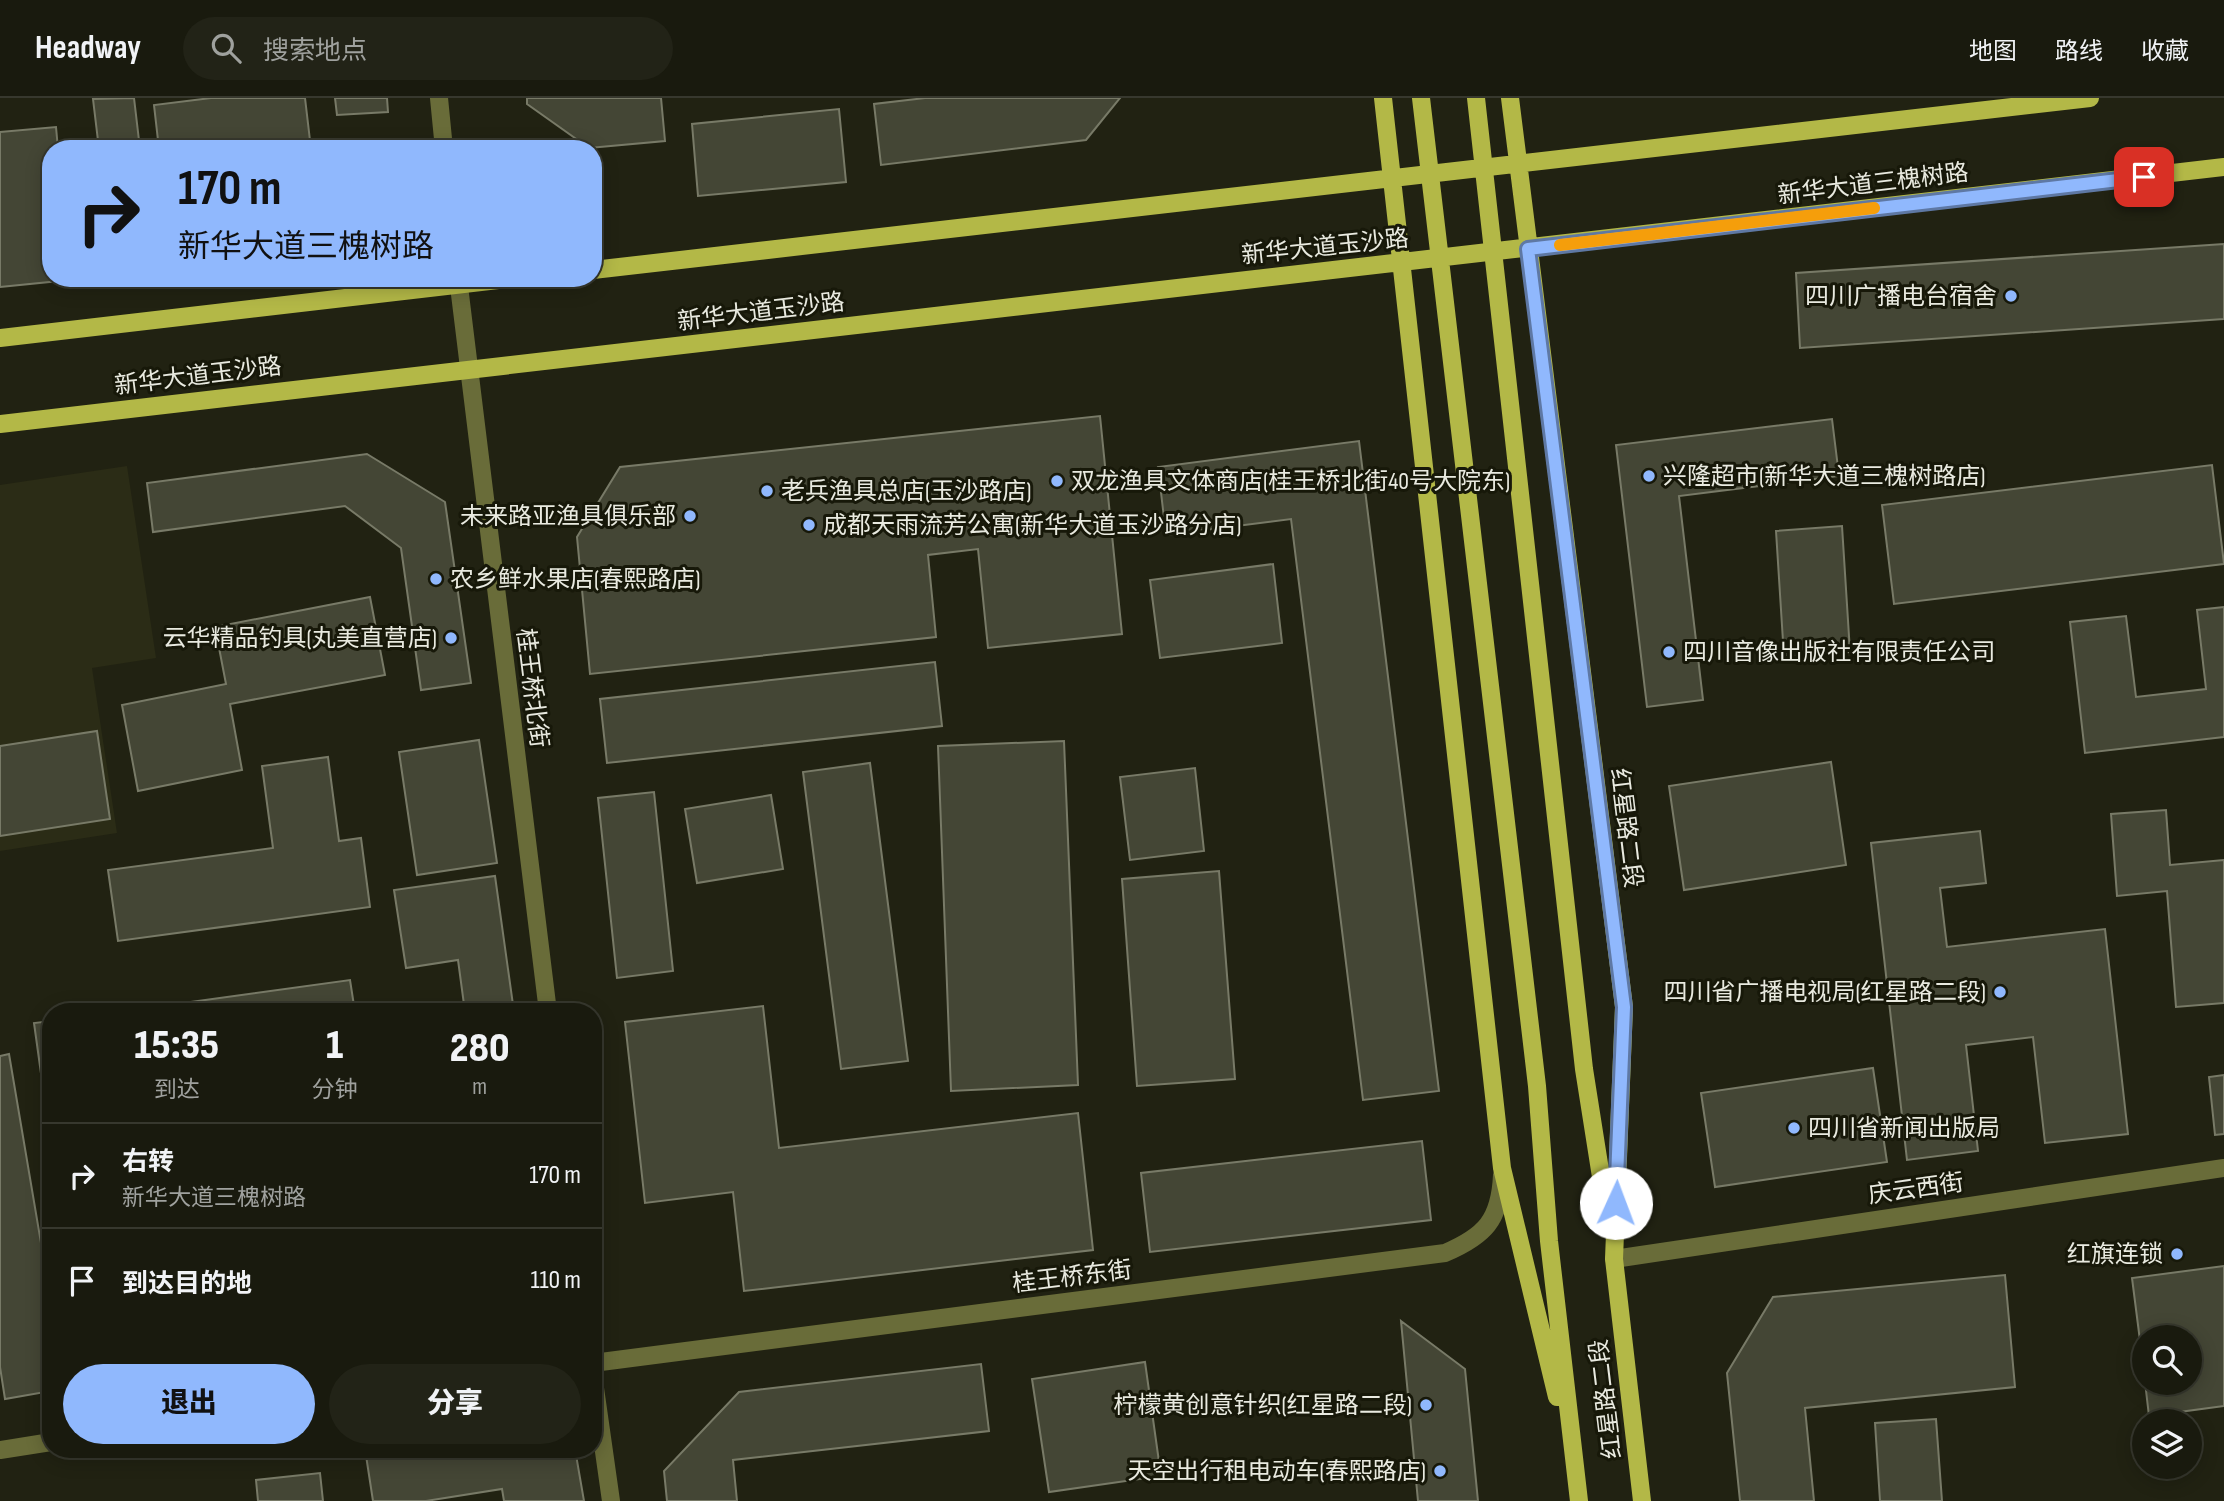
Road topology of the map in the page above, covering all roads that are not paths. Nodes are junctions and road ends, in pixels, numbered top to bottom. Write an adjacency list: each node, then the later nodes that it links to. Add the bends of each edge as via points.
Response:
1 (439, 98): 7 (street)
2 (1383, 98): 10 (main road, 红星路二段)
3 (1421, 98): 27 (main road, 红星路二段, via 1537,1086)
4 (1476, 98): 22 (main road, via 1584,1069)
5 (1510, 98): 8 (main road, 红星路二段)
6 (2090, 98): 8 (main road)
7 (443, 140)
8 (1517, 164): 10 (main road); 11 (main road, 红星路二段)
9 (2224, 167): 11 (main road, 新华大道三槐树路)
10 (1392, 178): 12 (main road, 红星路二段); 13 (main road)
11 (1528, 249): 12 (main road, 新华大道玉沙路); 22 (main road, 红星路二段, via 1624,1007)
12 (1402, 263): 17 (main road, 新华大道玉沙路); 20 (main road, 红星路二段)
13 (602, 269)
14 (417, 287): 16 (main road)
15 (459, 287): 17 (street, 桂王桥北街)
16 (0, 338)
17 (468, 370): 18 (main road, 新华大道玉沙路); 19 (street, 桂王桥北街)
18 (0, 424)
19 (547, 1003)
20 (1502, 1168): 23 (street, 桂王桥东街, via 1501,1195 1486,1229 1445,1253); 27 (main road, 红星路二段)
21 (2224, 1168): 22 (street, 庆云西街)
22 (1614, 1259): 30 (main road, 红星路二段)
23 (602, 1362)
24 (602, 1438): 28 (street)
25 (42, 1443): 26 (street)
26 (0, 1450)
27 (1576, 1476): 29 (main road, 红星路二段)
28 (611, 1501)
29 (1579, 1501)
30 (1642, 1501)

